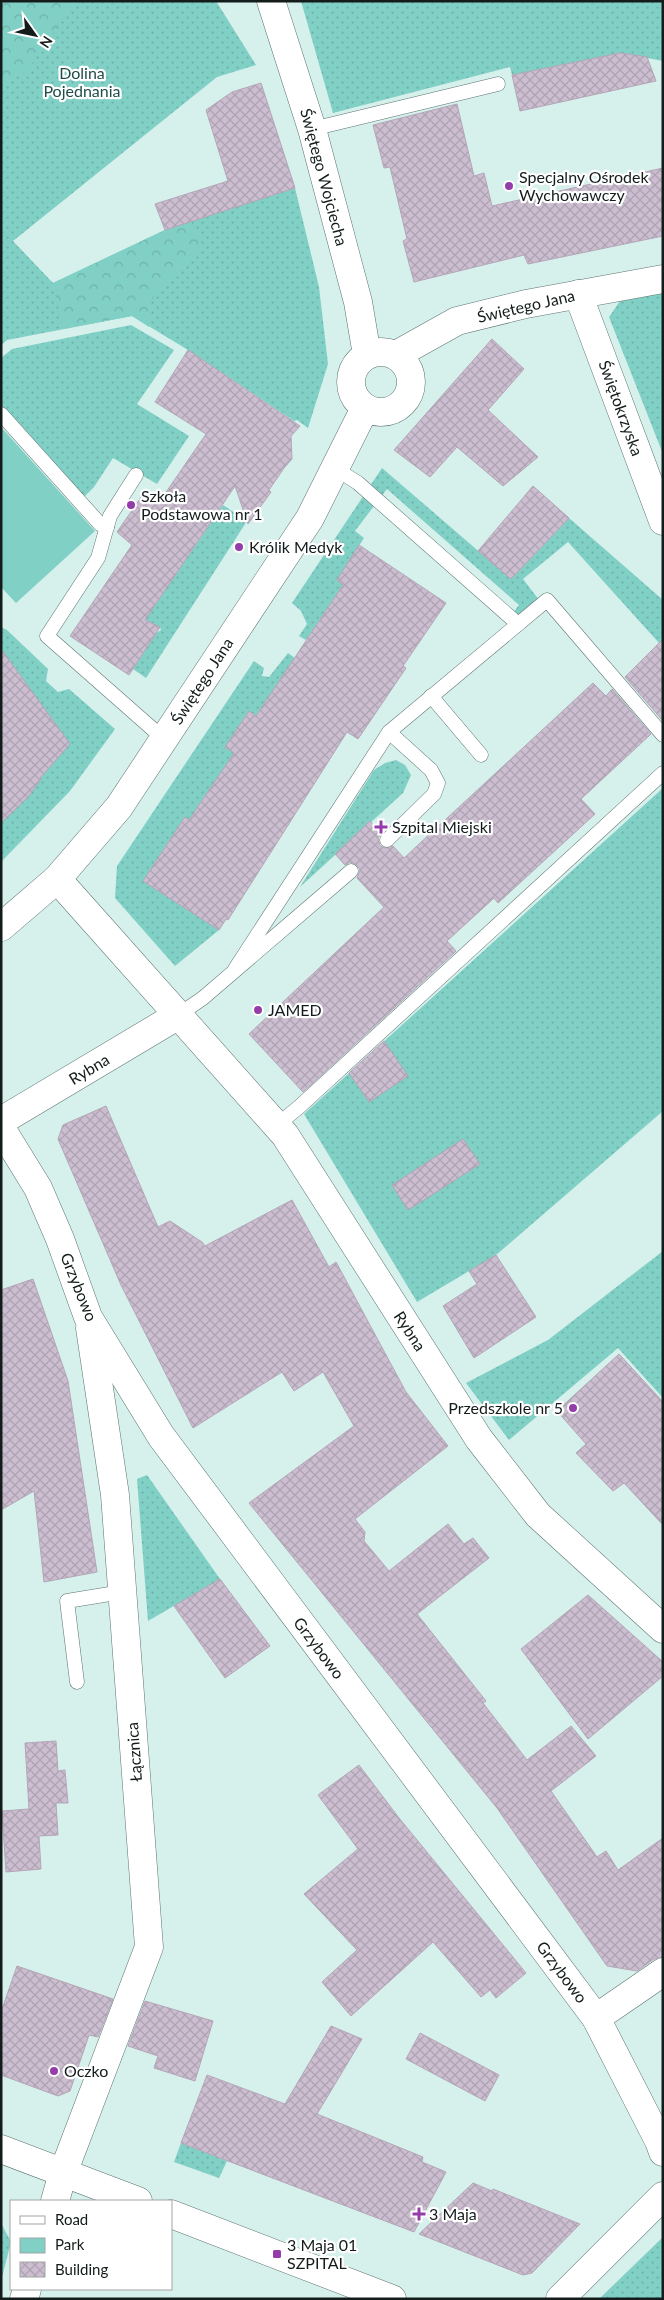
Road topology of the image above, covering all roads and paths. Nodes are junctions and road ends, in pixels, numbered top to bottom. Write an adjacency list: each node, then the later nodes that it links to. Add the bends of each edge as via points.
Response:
1 (271, 1): 3 (street, Świętego Wojciecha)
2 (498, 84): 3 (lane)
3 (312, 129): 6 (street, Świętego Wojciecha, via 358,302)
4 (663, 280): 5 (street, Świętego Jana)
5 (578, 294): 7 (street, Świętego Jana, via 457,322); 12 (street, Świętokrzyska)
6 (367, 355): 7 (street, via 386,351); 8 (street, via 353,369 351,379 354,396)
7 (396, 355): 8 (street, via 410,370 412,380 407,399 391,411)
8 (365, 408): 10 (street, Świętego Jana)
9 (1, 414): 13 (lane, via 100,524)
10 (336, 469): 14 (lane, via 358,483); 18 (street, Świętego Jana, via 310,518)
11 (136, 475): 13 (lane, via 110,516)
12 (663, 521)
13 (107, 527): 18 (lane, via 98,558 47,636)
14 (518, 624): 15 (lane); 17 (lane, via 547,600)
15 (431, 696): 16 (lane); 19 (lane)
16 (389, 732): 21 (lane, via 431,770 438,783 434,794); 25 (lane)
17 (663, 735)
18 (164, 739): 23 (street, Świętego Jana, via 119,807)
19 (480, 755)
20 (663, 773): 28 (lane)
21 (387, 840)
22 (350, 871): 25 (lane)
23 (57, 879): 24 (street, Świętego Jana); 26 (street, Rybna)
24 (1, 927)
25 (235, 969): 26 (lane)
26 (177, 1016): 27 (street, Rybna); 28 (street, Rybna)
27 (1, 1122)
28 (276, 1126): 32 (street, Rybna, via 479,1440 541,1518)
29 (1, 1128): 30 (street, Grzybowo, via 38,1188)
30 (88, 1317): 31 (street, Łącznica, via 115,1495); 35 (street, Grzybowo, via 161,1436)
31 (122, 1592): 33 (lane, via 67,1601); 38 (street, Łącznica, via 149,1947)
32 (663, 1629)
33 (77, 1682)
34 (663, 1972): 35 (street)
35 (596, 2018): 37 (street, Grzybowo)
36 (1, 2148): 38 (street)
37 (663, 2152)
38 (63, 2173): 40 (street, Łącznica); 41 (street)
39 (663, 2196): 44 (street)
40 (54, 2200)
41 (135, 2200)
42 (172, 2214): 43 (street)
43 (392, 2299)
44 (560, 2299)

